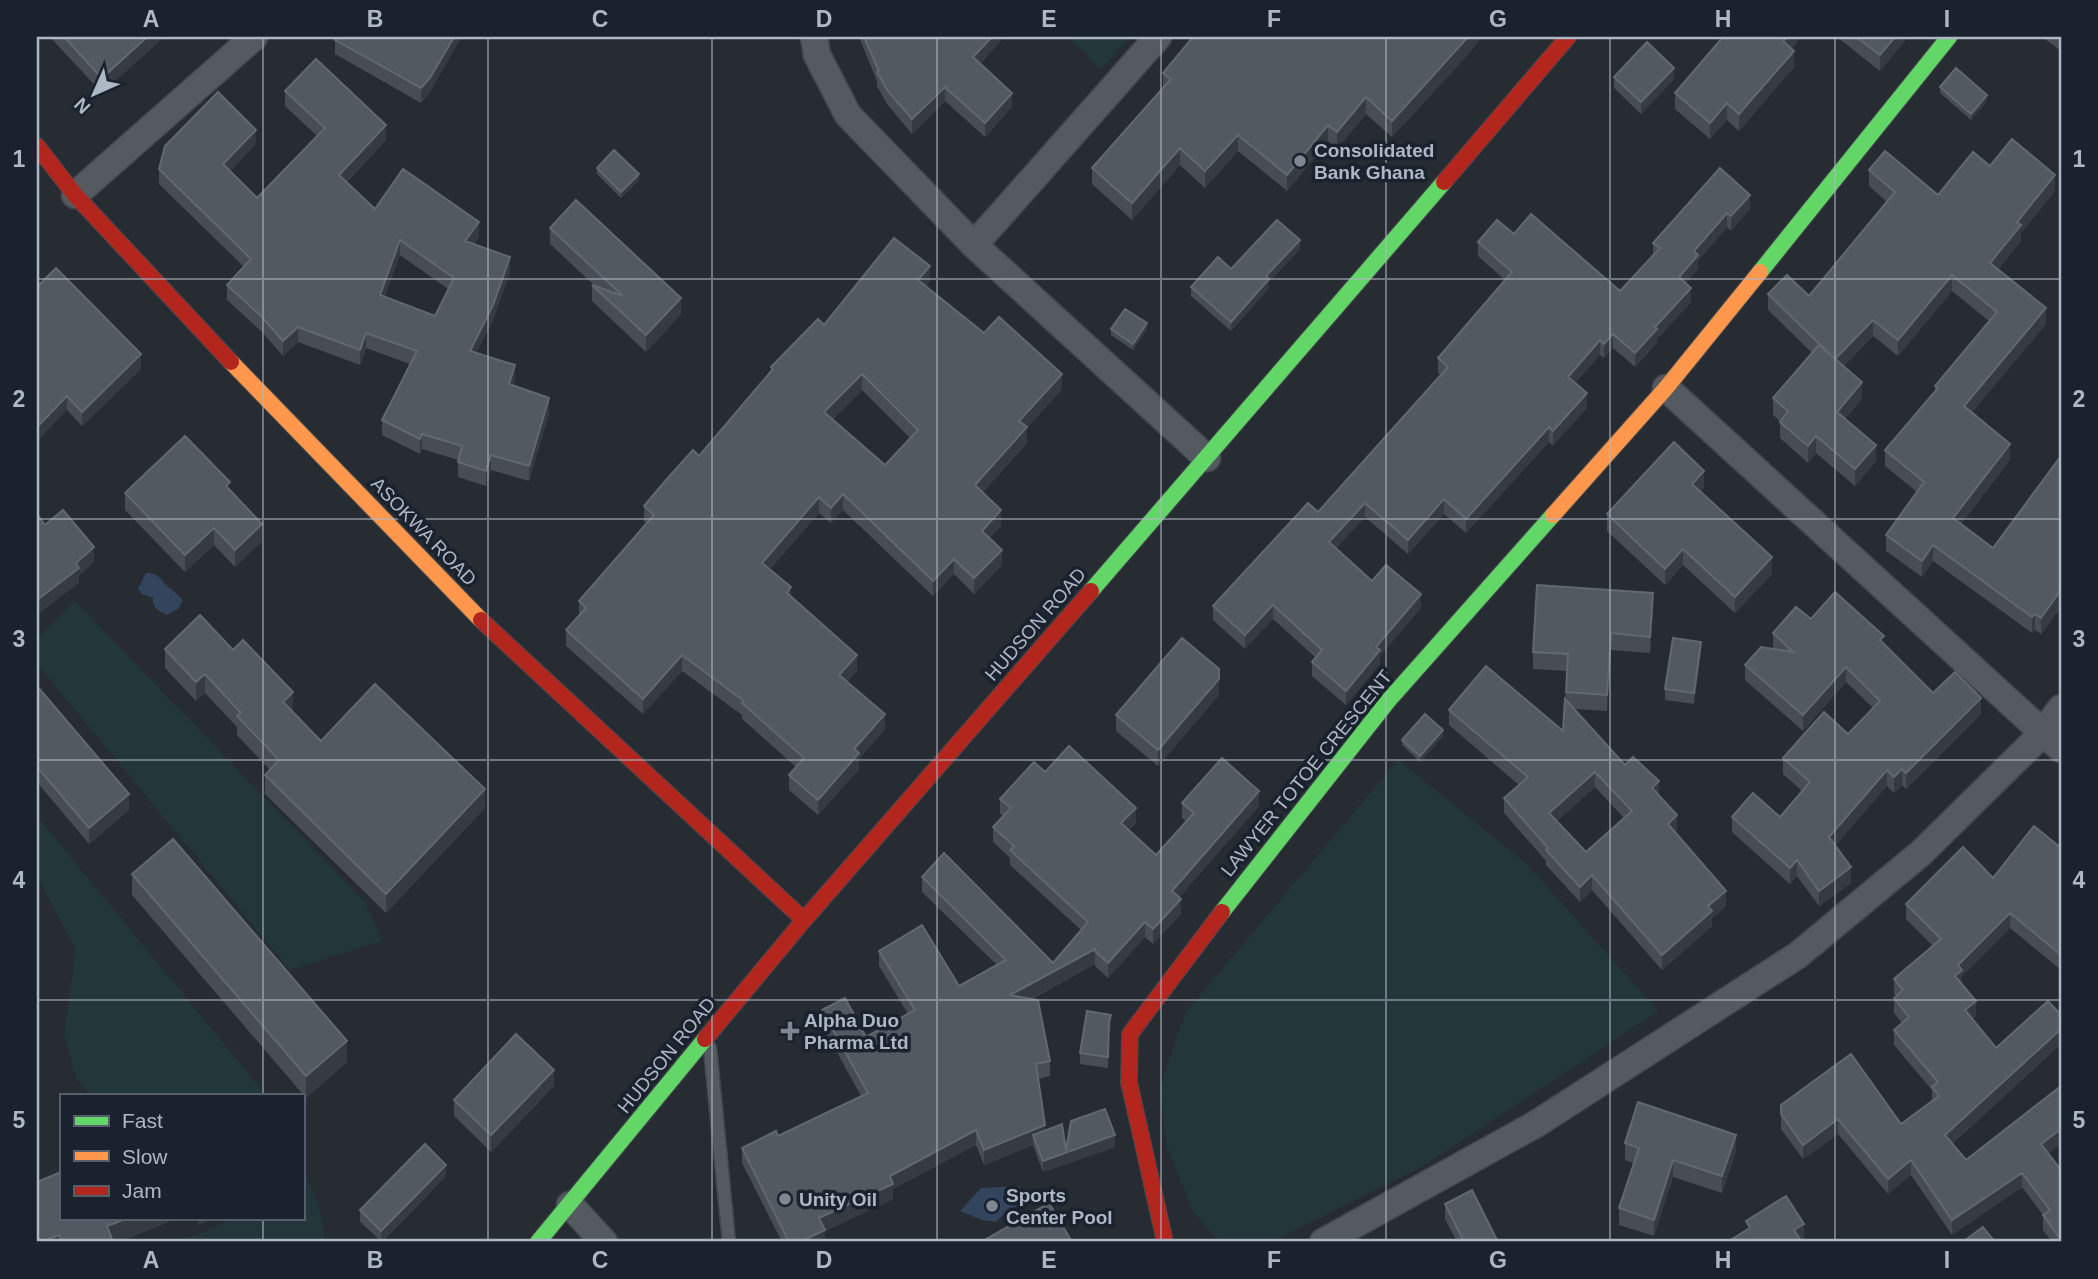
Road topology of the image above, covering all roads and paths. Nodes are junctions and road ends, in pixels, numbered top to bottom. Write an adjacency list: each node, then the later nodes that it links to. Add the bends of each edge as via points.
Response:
1 (254, 37): 7 (street)
2 (814, 37): 8 (street, via 817,55 848,115)
3 (1158, 37): 8 (street)
4 (1568, 37): 10 (street, HUDSON ROAD)
5 (1949, 37): 9 (street, LAWYER TOTOE CRESCENT)
6 (37, 146): 7 (street, ASOKWA ROAD)
7 (75, 195): 13 (street, ASOKWA ROAD, via 485,624)
8 (974, 245): 10 (street)
9 (1666, 388): 12 (street); 19 (street, LAWYER TOTOE CRESCENT, via 1388,701 1130,1034 1129,1082)
10 (1207, 458): 13 (street, HUDSON ROAD)
11 (2061, 708): 12 (street)
12 (2052, 741): 20 (street, via 1798,955 1536,1124)
13 (804, 920): 14 (street, HUDSON ROAD)
14 (709, 1036): 15 (street, HUDSON ROAD); 18 (lane)
15 (570, 1205): 16 (street, HUDSON ROAD); 17 (street)
16 (538, 1242)
17 (604, 1242)
18 (729, 1242)
19 (1165, 1242)
20 (1323, 1242)

